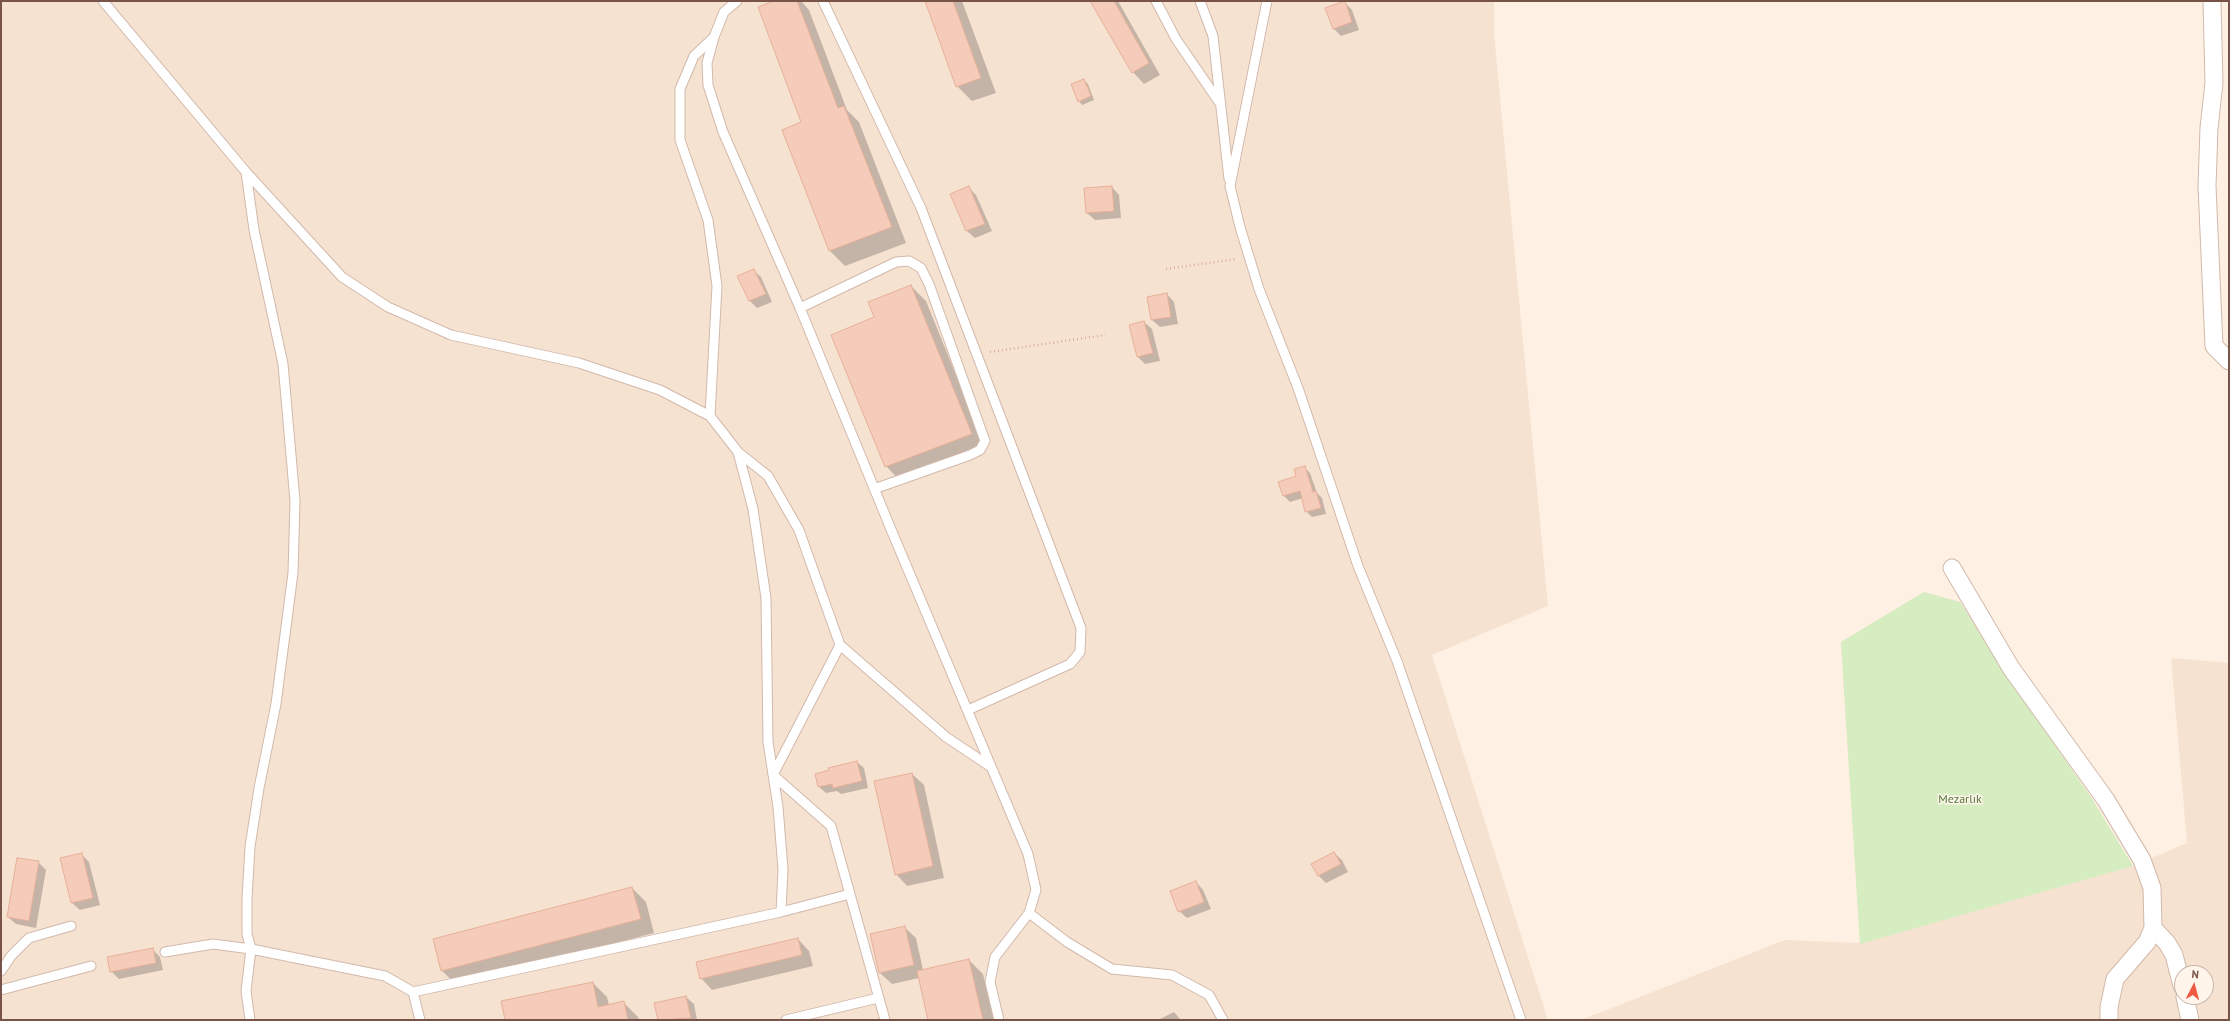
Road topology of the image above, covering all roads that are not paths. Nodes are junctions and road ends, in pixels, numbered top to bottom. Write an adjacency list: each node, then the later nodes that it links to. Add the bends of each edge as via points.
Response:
1 (103, 1): 10 (lane)
2 (737, 1): 8 (lane, via 724,12)
3 (823, 1): 19 (lane, via 921,208 1081,628 1080,652 1070,664)
4 (1156, 1): 9 (lane, via 1176,39)
5 (1200, 1): 9 (lane, via 1213,36)
6 (1268, 1): 11 (lane)
7 (2212, 1): 13 (street, via 2214,83 2207,186 2214,346)
8 (714, 37): 12 (lane, via 707,62 708,85 723,132); 14 (lane, via 694,56 680,89 680,140 708,220 717,286)
9 (1220, 103): 11 (lane)
10 (246, 172): 14 (lane, via 342,277 388,307 451,335 579,363 660,390); 27 (lane, via 254,230 283,364 295,501 293,573 276,704 258,788 250,847 247,934)
11 (1230, 186): 42 (lane, via 1259,290 1298,388 1358,566 1397,660)
12 (800, 308): 16 (lane); 16 (lane, via 896,262 909,261 921,268 929,284 985,441 980,450 970,455)
13 (2229, 361)
14 (710, 416): 15 (lane)
15 (738, 452): 18 (lane, via 768,476 799,530); 21 (lane, via 753,508 766,598 768,742)
16 (874, 489): 19 (lane)
17 (1952, 568): 26 (street, via 2011,668 2106,800 2142,860 2152,888)
18 (840, 645): 20 (lane, via 946,736); 21 (lane)
19 (968, 710): 20 (lane)
20 (992, 768): 24 (lane, via 1028,854 1036,890)
21 (773, 775): 22 (lane, via 831,826); 23 (lane, via 783,869)
22 (850, 894): 23 (lane); 34 (lane)
23 (781, 912): 33 (lane)
24 (1029, 913): 40 (lane, via 995,956 990,982); 41 (lane, via 1067,942 1112,969 1172,975 1209,995)
25 (71, 926): 31 (lane, via 29,938 11,956)
26 (2153, 928): 29 (street, via 2167,943); 43 (street, via 2147,942 2115,979)
27 (251, 950): 28 (lane, via 214,944); 33 (lane, via 385,976); 36 (lane, via 246,991)
28 (165, 952)
29 (2177, 965)
30 (91, 966): 32 (lane)
31 (1, 971)
32 (1, 990)
33 (413, 992): 37 (lane)
34 (878, 998): 38 (lane); 39 (lane)
35 (2187, 1005): 44 (street)
36 (250, 1020)
37 (420, 1020)
38 (786, 1020)
39 (885, 1020)
40 (999, 1020)
41 (1223, 1020)
42 (1522, 1020)
43 (2109, 1020)
44 (2190, 1020)

